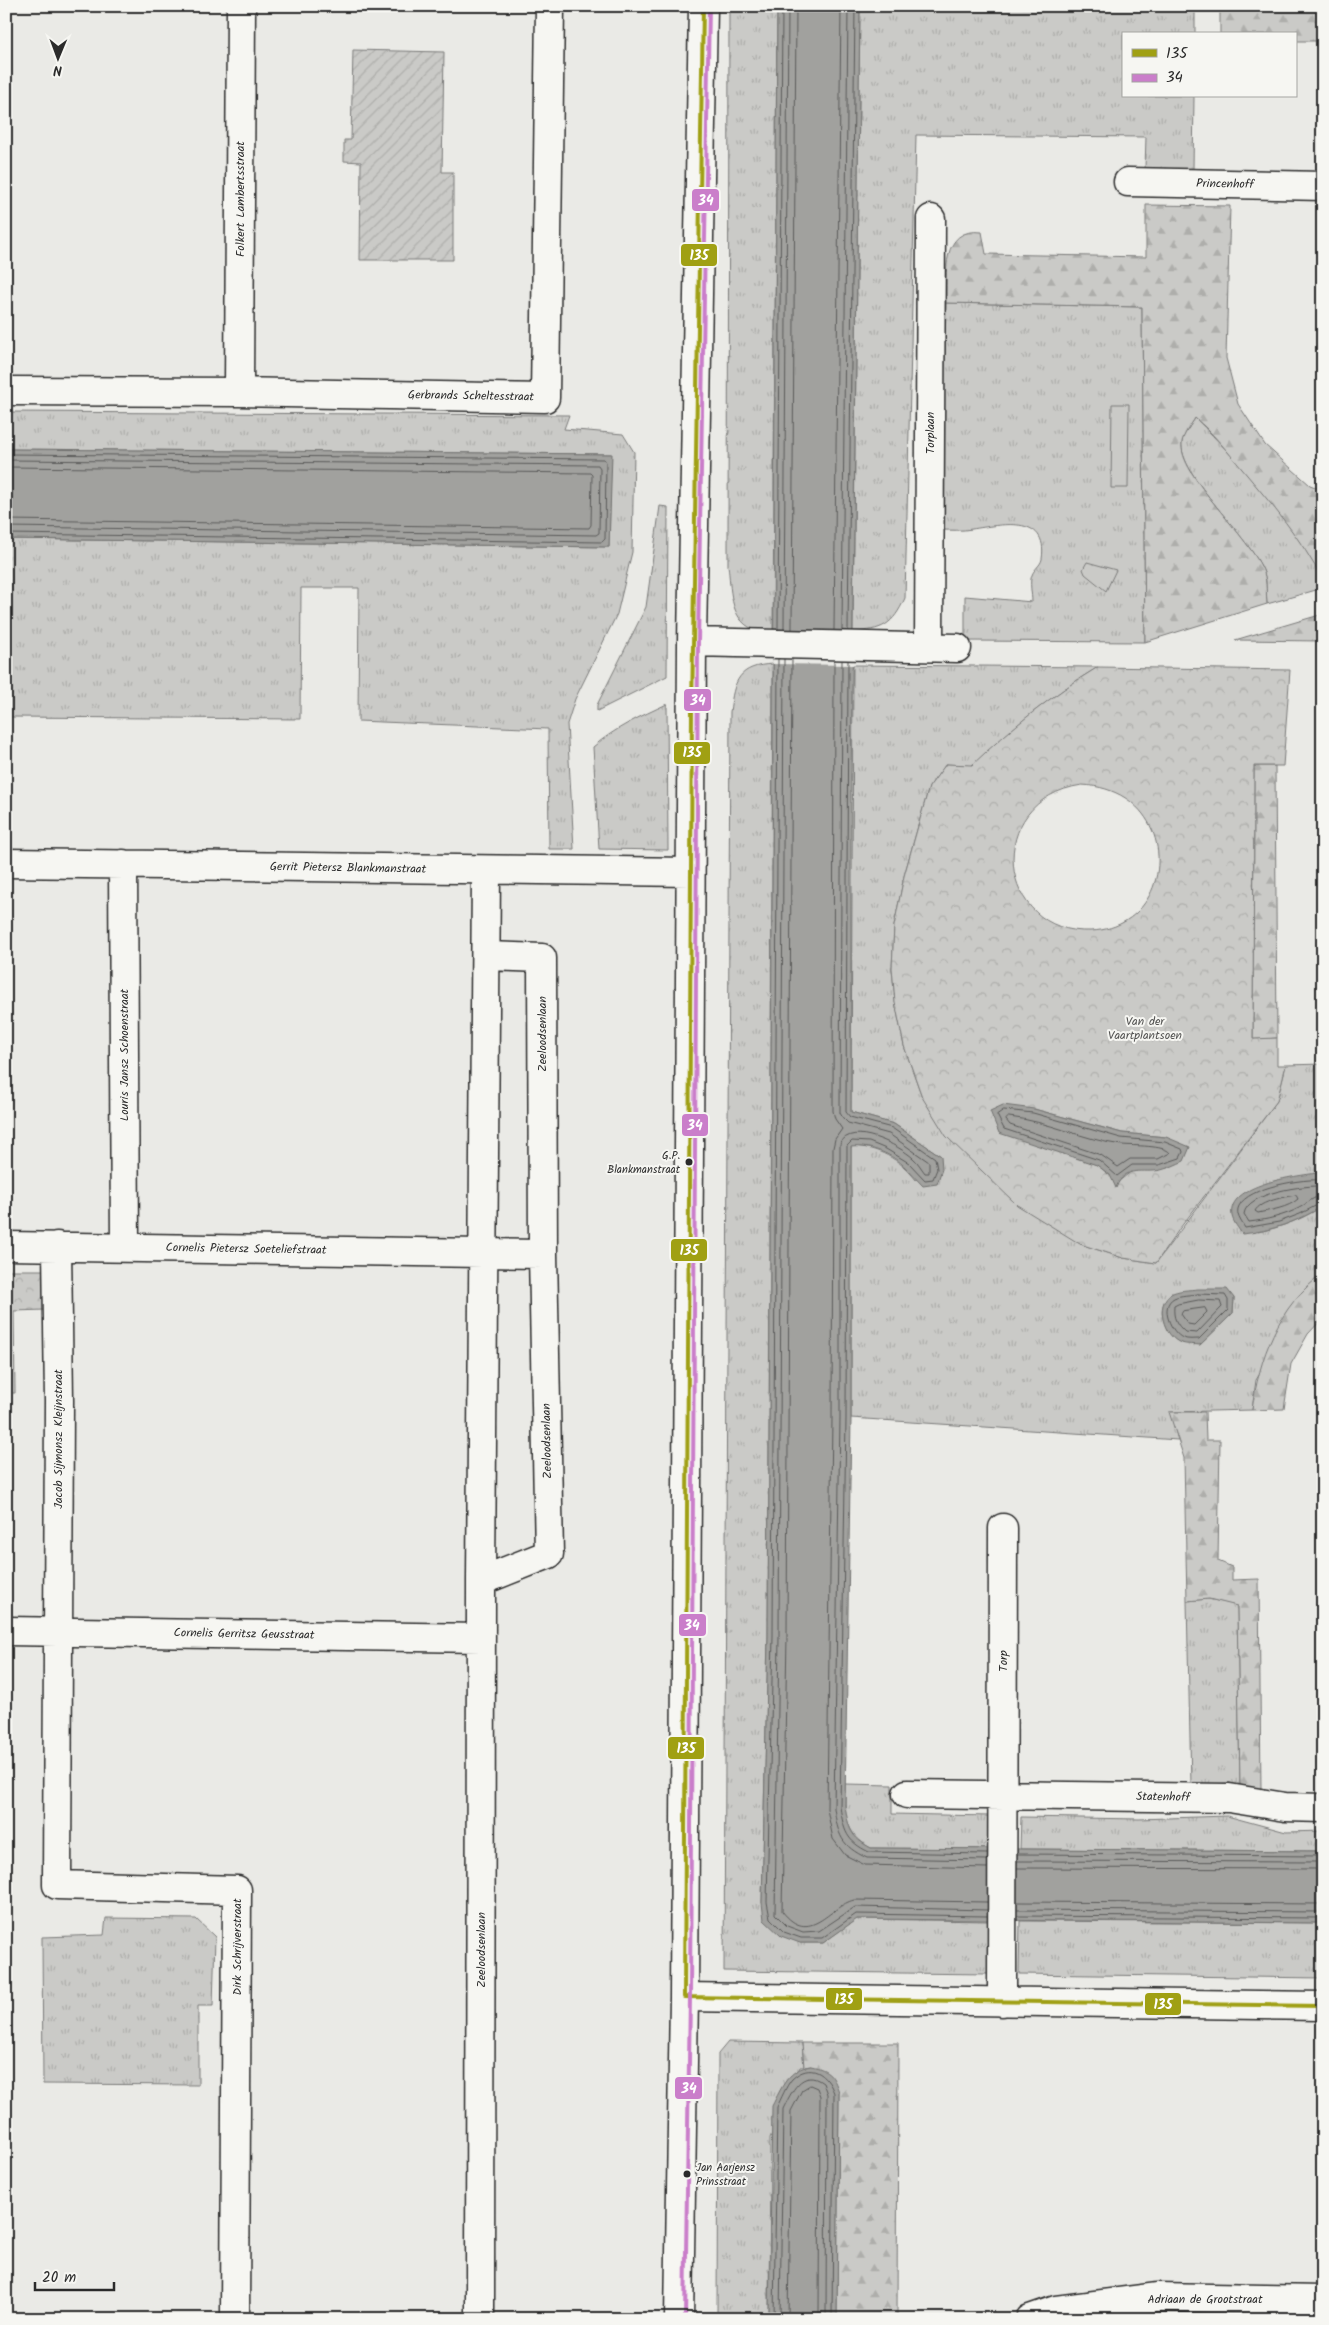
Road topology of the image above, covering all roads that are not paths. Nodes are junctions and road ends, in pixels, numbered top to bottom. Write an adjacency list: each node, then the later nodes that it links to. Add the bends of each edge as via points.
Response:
1 (241, 6): 8 (street, Folkert Lambertsstraat)
2 (550, 6): 8 (street, Gerbrands Scheltesstraat, via 545,398)
3 (703, 6): 9 (street)
4 (1128, 182): 5 (street, Princenhoff)
5 (1323, 186)
6 (931, 219): 10 (street, Torplaan)
7 (6, 391): 8 (street, Gerbrands Scheltesstraat)
8 (239, 392)
9 (692, 642): 10 (street); 15 (street)
10 (930, 647): 11 (street)
11 (957, 648)
12 (6, 864): 13 (street, Gerrit Pietersz Blankmanstraat)
13 (123, 864): 14 (street, Gerrit Pietersz Blankmanstraat); 19 (street, Louris Jansz Schoenstraat)
14 (486, 870): 15 (street, Gerrit Pietersz Blankmanstraat); 16 (street, Zeeloodsenlaan)
15 (690, 872): 30 (street)
16 (486, 956): 20 (street, Zeeloodsenlaan); 21 (street, Zeeloodsenlaan, via 542,958)
17 (6, 1246): 18 (street, Cornelis Pietersz Soeteliefstraat)
18 (57, 1246): 19 (street, Cornelis Pietersz Soeteliefstraat); 25 (street, Jacob Sijmonsz Kleijnstraat)
19 (124, 1247): 20 (street, Cornelis Pietersz Soeteliefstraat)
20 (485, 1254): 21 (street); 23 (street, Zeeloodsenlaan)
21 (543, 1254): 23 (street, Zeeloodsenlaan, via 549,1554)
22 (1003, 1528): 28 (street, Torp)
23 (481, 1581): 26 (street, Zeeloodsenlaan)
24 (6, 1631): 25 (street, Cornelis Gerritsz Geusstraat)
25 (58, 1631): 26 (street, Cornelis Gerritsz Geusstraat); 35 (street, Dirk Schrijverstraat, via 56,1885 238,1890)
26 (481, 1638): 36 (street, Zeeloodsenlaan)
27 (907, 1794): 28 (street)
28 (1003, 1795): 29 (street, Statenhoff, via 1230,1798 1285,1807); 31 (street, Torp)
29 (1323, 1808)
30 (684, 1998): 31 (street); 37 (street)
31 (1002, 2002): 32 (street)
32 (1323, 2006)
33 (1323, 2300): 34 (street, Adriaan de Grootstraat)
34 (1274, 2309): 38 (street, Adriaan de Grootstraat, via 1158,2297 1056,2310)
35 (235, 2319)
36 (480, 2319)
37 (679, 2319)
38 (1030, 2319)

